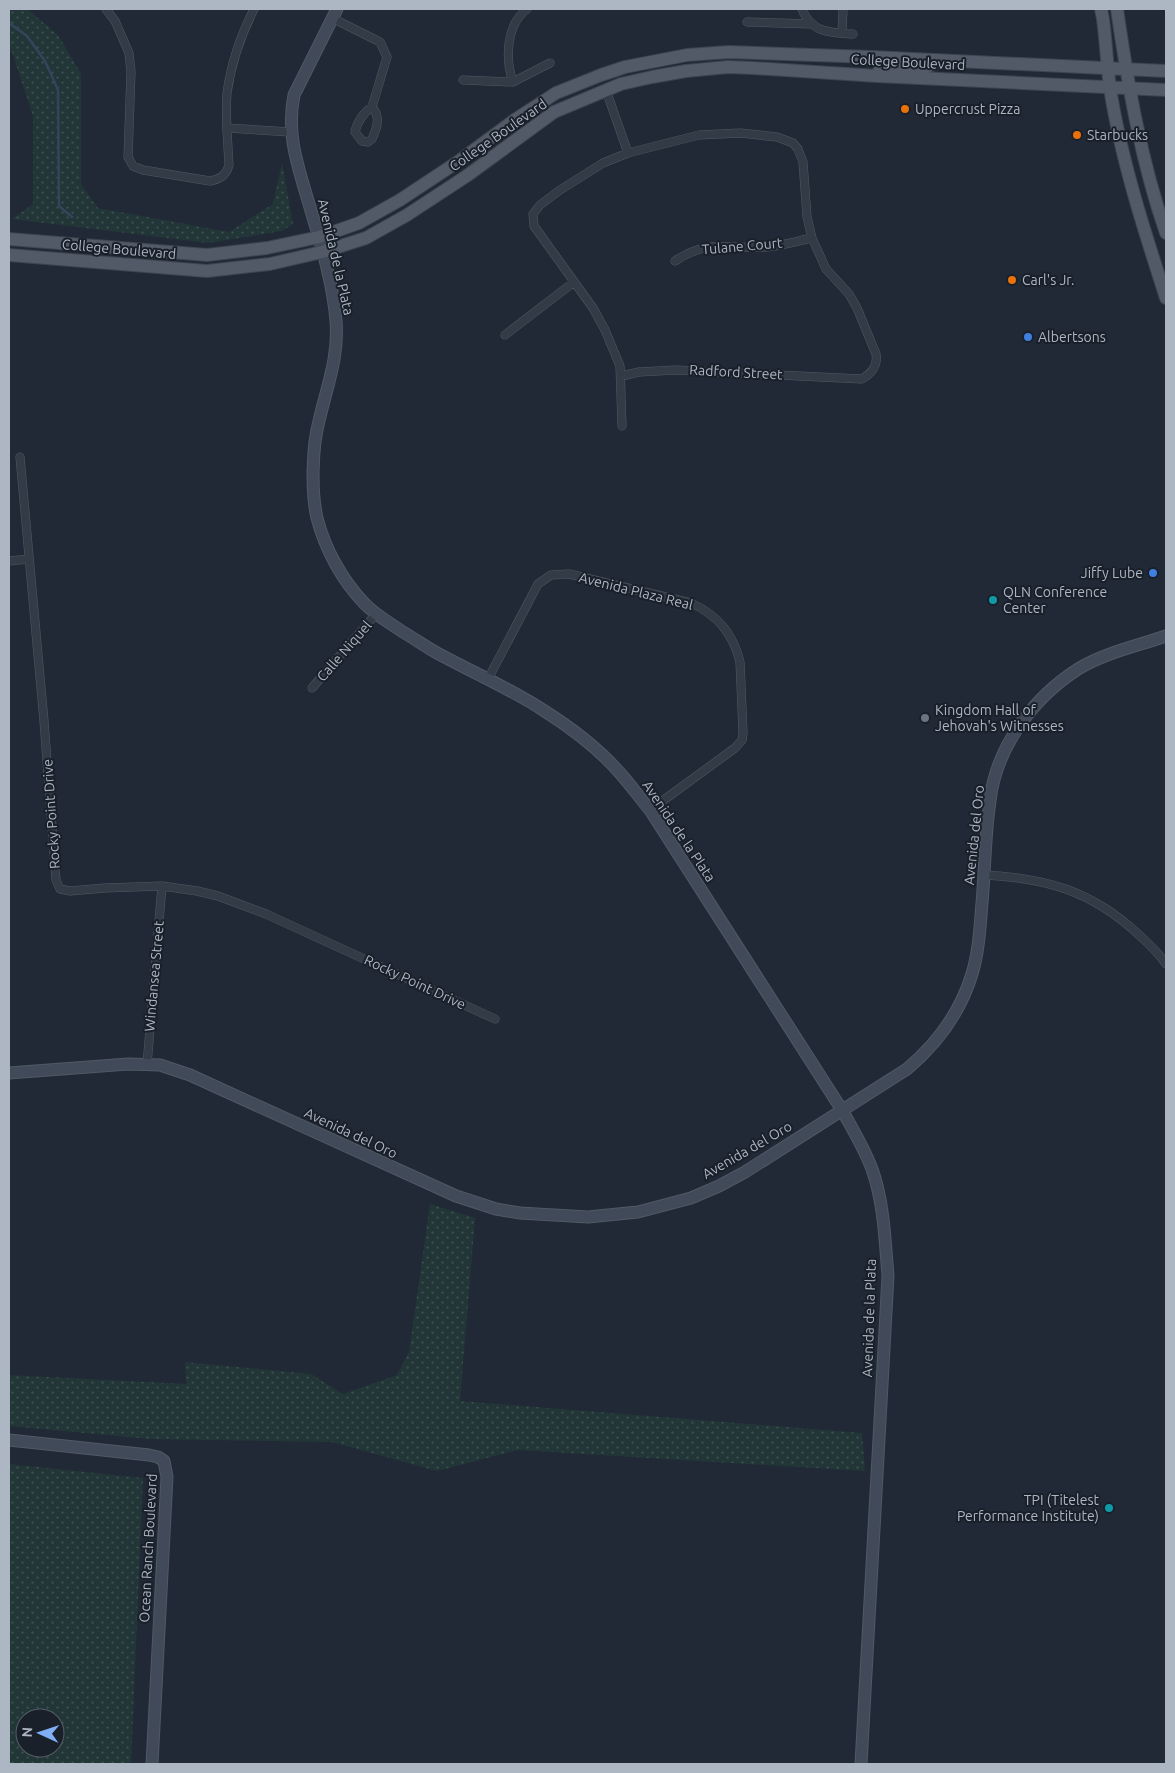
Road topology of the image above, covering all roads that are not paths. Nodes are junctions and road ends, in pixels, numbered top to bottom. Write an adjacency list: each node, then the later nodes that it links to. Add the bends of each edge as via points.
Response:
1 (106, 9): 31 (street, via 129,53 128,157 133,166 210,181 220,179 229,166)
2 (254, 9): 31 (street, via 234,59 227,93)
3 (527, 9): 24 (street, via 511,33 508,48)
4 (802, 9): 10 (street)
5 (843, 9): 11 (street)
6 (1101, 9): 18 (main road)
7 (1117, 9): 19 (main road)
8 (335, 13): 29 (street, via 380,42 387,57); 32 (street, Avenida de la Plata, via 294,95)
9 (747, 22): 10 (street)
10 (813, 24): 11 (street, via 828,33)
11 (842, 33): 12 (street)
12 (852, 34)
13 (865, 56): 14 (main road, College Boulevard); 15 (main road, College Boulevard, via 729,52); 17 (main road, via 854,65 788,64)
14 (944, 60): 18 (main road, College Boulevard); 22 (main road, via 924,68 886,67)
15 (657, 61): 21 (main road, College Boulevard); 27 (main road, via 647,68 620,75 608,83)
16 (550, 63): 24 (street)
17 (761, 68): 22 (main road, College Boulevard); 27 (main road, College Boulevard, via 686,71)
18 (1108, 68): 19 (main road, College Boulevard); 25 (main road)
19 (1126, 69): 20 (main road, College Boulevard); 26 (main road)
20 (1166, 71)
21 (601, 75): 30 (main road, via 591,88 556,106); 35 (main road, College Boulevard, via 556,93 392,205 359,223)
22 (877, 76): 25 (main road, College Boulevard)
23 (463, 80): 24 (street)
24 (513, 82)
25 (1110, 88): 26 (main road, College Boulevard); 40 (main road, via 1123,150)
26 (1128, 88): 28 (main road, College Boulevard); 34 (main road)
27 (606, 90): 30 (main road, College Boulevard); 33 (street)
28 (1166, 90)
29 (372, 107)
30 (554, 112): 38 (main road, College Boulevard, via 407,215 366,238)
31 (227, 128): 32 (street)
32 (290, 132): 35 (street, Avenida de la Plata)
33 (628, 153): 36 (street, Radford Street, via 699,135 740,133 777,137 793,143 803,162 806,217); 43 (street, via 560,190 533,214 534,226)
34 (1166, 233)
35 (319, 237): 37 (main road, College Boulevard, via 267,248 207,255); 38 (street, Avenida de la Plata)
36 (812, 238): 41 (street, Tulane Court, via 766,247 720,246 690,251); 46 (street, Radford Street, via 826,269 857,308 876,354 874,370 868,375 850,378 676,370)
37 (9, 239)
38 (322, 252): 39 (main road, College Boulevard, via 270,264 207,271); 51 (street, Avenida de la Plata, via 333,301 336,355 318,427 312,482 317,518 330,555 350,587)
39 (9, 255)
40 (1153, 257): 42 (main road); 44 (main road)
41 (675, 261)
42 (1166, 270)
43 (574, 282): 45 (street); 46 (street, via 605,330)
44 (1166, 298)
45 (505, 335)
46 (622, 376): 47 (street)
47 (622, 426)
48 (20, 457): 49 (street, Rocky Point Drive)
49 (29, 559): 50 (street); 57 (street, Rocky Point Drive, via 56,880 60,889 70,891)
50 (9, 561)
51 (376, 614): 53 (street, Avenida de la Plata, via 436,652); 54 (street, Calle Niquel)
52 (1166, 636): 56 (street, Avenida del Oro, via 1078,669 1047,694 1023,720 1006,748 991,792)
53 (488, 679): 55 (street, Avenida de la Plata, via 542,709 579,735 618,770); 55 (street, Avenida Plaza Real, via 538,584 551,575 569,574 691,603 717,618 729,632 740,662 742,740)
54 (312, 688)
55 (650, 810): 62 (street, Avenida de la Plata)
56 (985, 875): 58 (street, via 1009,876 1057,886 1093,900 1122,919); 62 (street, Avenida del Oro, via 979,945 972,974 954,1016 944,1032 907,1069)
57 (162, 886): 59 (street, Rocky Point Drive, via 197,891 239,903); 60 (street, Windansea Street)
58 (1166, 964)
59 (495, 1019)
60 (147, 1064): 61 (street, Avenida del Oro); 62 (street, Avenida del Oro, via 190,1075 456,1196 520,1213 588,1217 638,1212 691,1198 745,1172)
61 (9, 1073)
62 (842, 1110): 65 (street, Avenida de la Plata, via 864,1150 880,1196 888,1276)
63 (9, 1440): 64 (street, Ocean Ranch Boulevard, via 149,1455 164,1461 167,1477)
64 (152, 1764)
65 (861, 1764)

